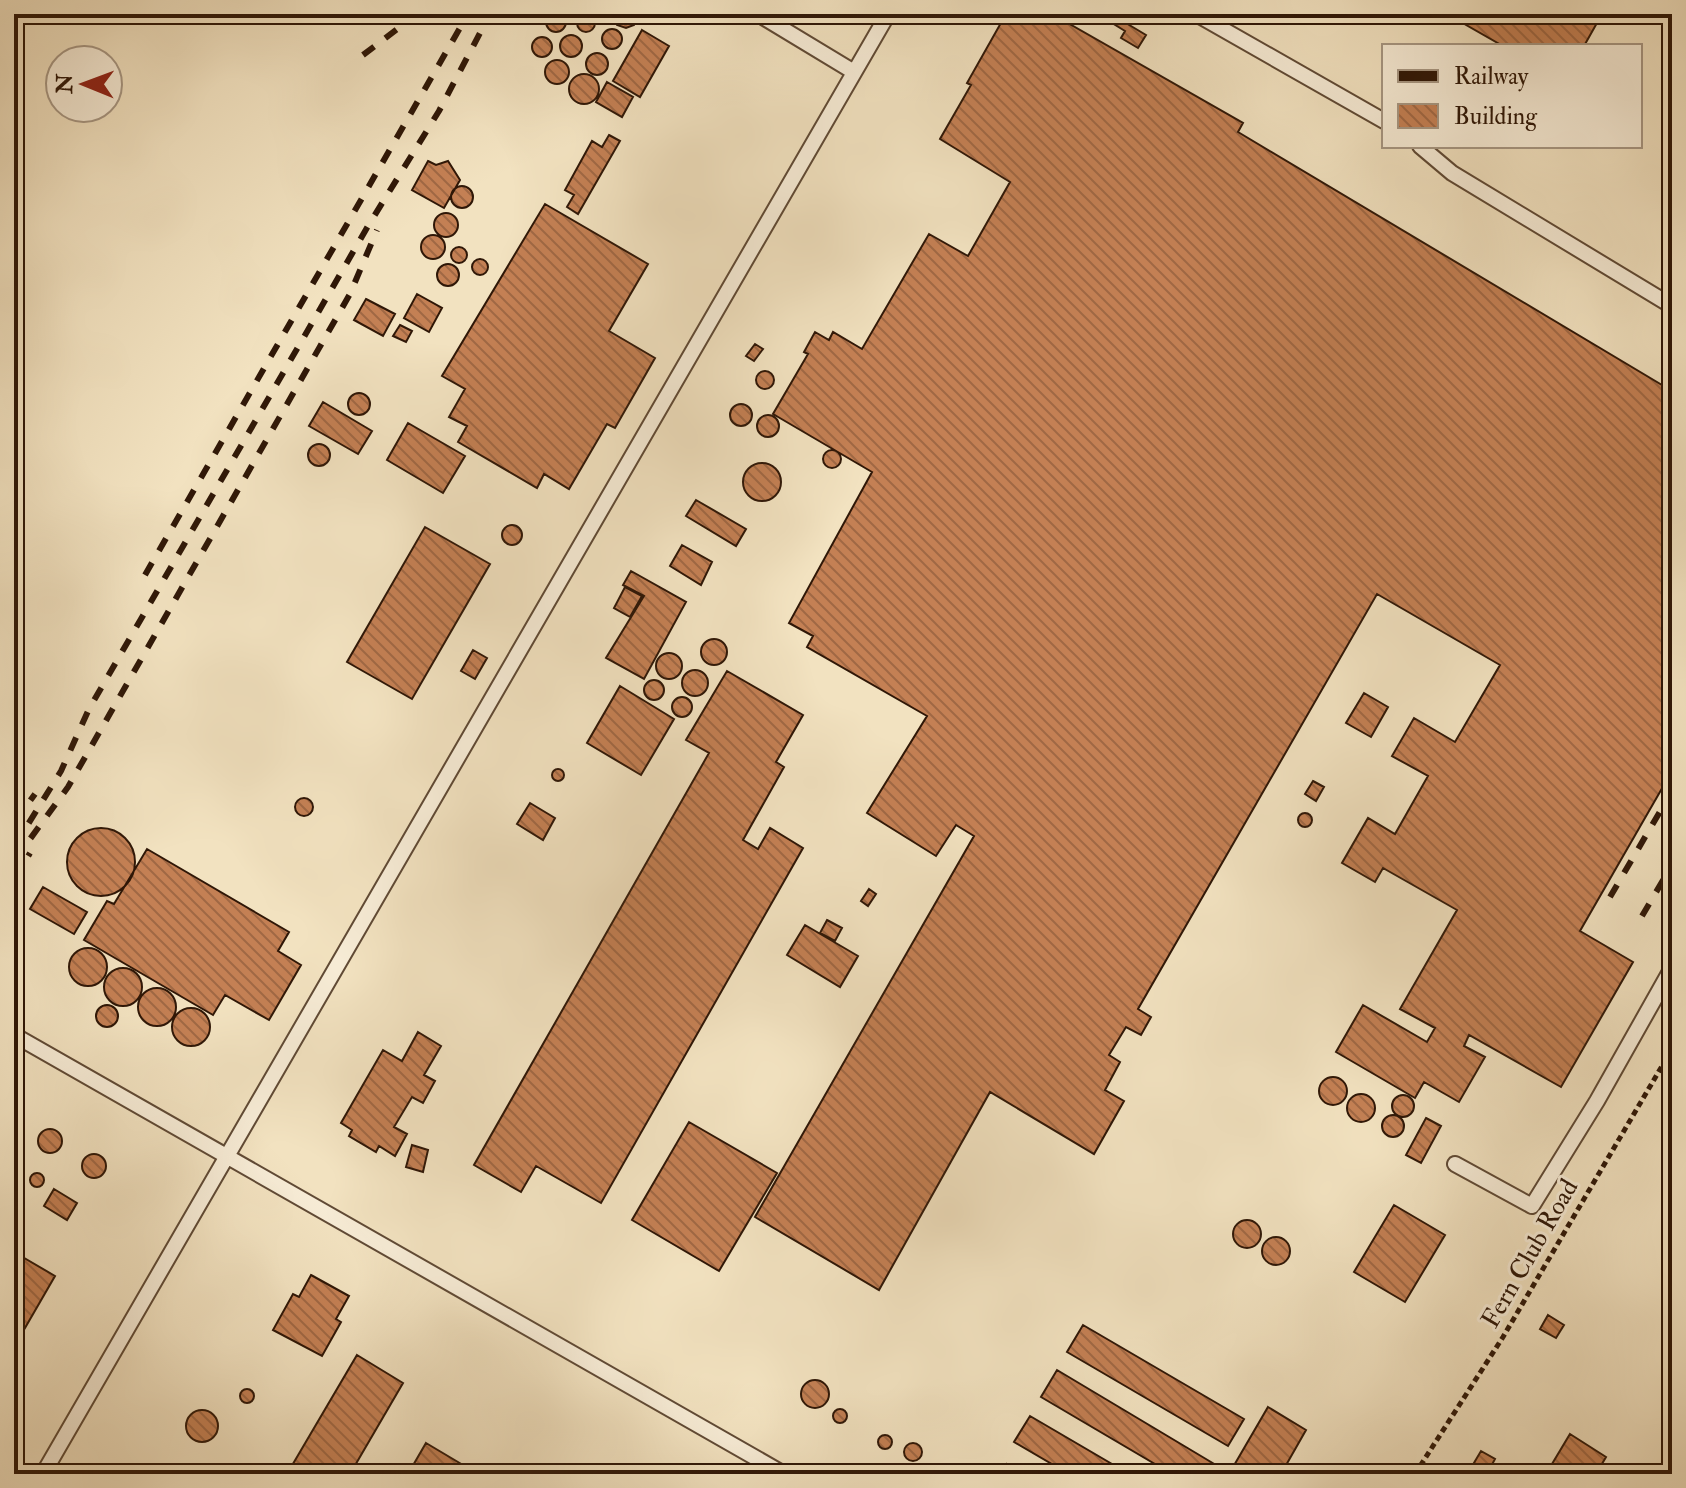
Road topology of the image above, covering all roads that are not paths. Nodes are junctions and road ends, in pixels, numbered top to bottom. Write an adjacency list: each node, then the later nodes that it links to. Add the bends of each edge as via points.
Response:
1 (758, 14): 4 (lane)
2 (888, 14): 4 (lane)
3 (1196, 14): 5 (lane)
4 (854, 72): 10 (lane)
5 (1382, 120)
6 (1422, 148): 7 (lane, via 1452,173)
7 (1672, 306)
8 (1672, 968): 11 (lane, via 1532,1206)
9 (14, 1035): 10 (lane)
10 (226, 1158): 12 (lane); 13 (lane)
11 (1455, 1164)
12 (43, 1474)
13 (784, 1474)

